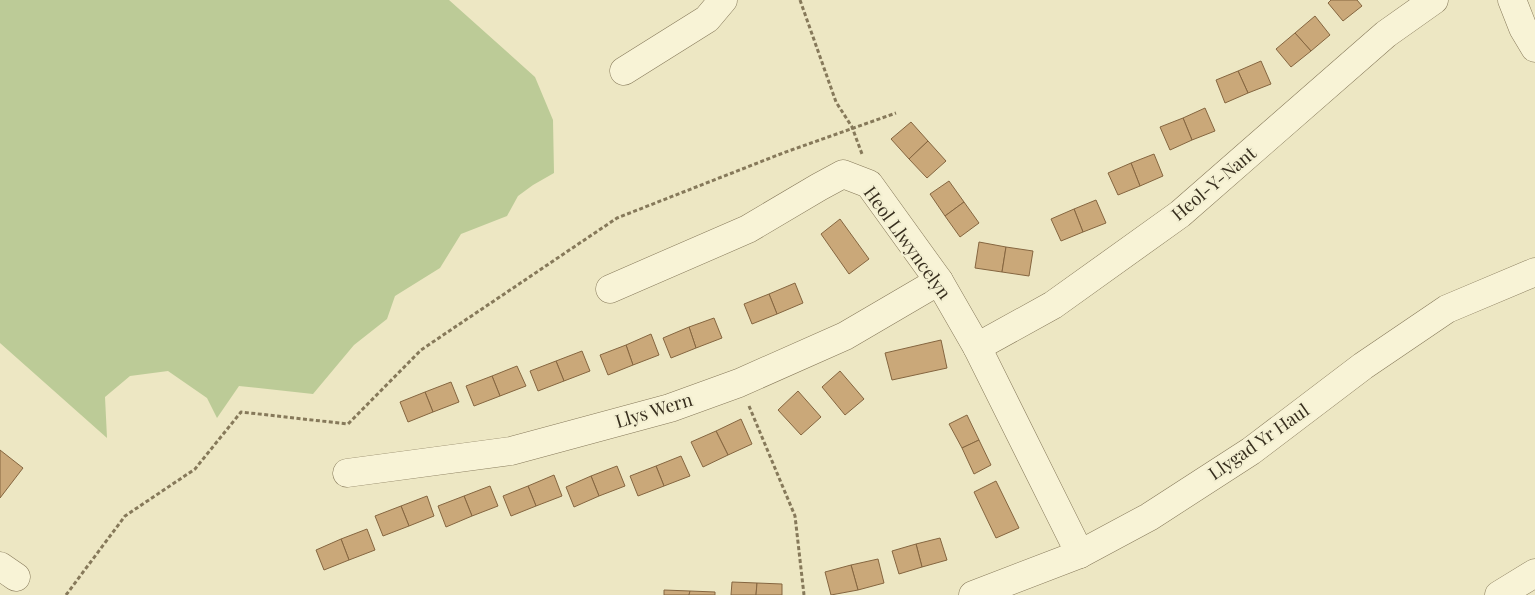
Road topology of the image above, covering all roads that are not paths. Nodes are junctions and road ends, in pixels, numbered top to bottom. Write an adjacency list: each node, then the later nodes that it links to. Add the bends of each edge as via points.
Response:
1 (723, 0): 5 (street, via 707,19)
2 (1434, 0): 9 (street, Heol-Y-Nant, via 1386,34 1180,214 1053,305)
3 (1512, 0): 4 (street)
4 (1535, 48)
5 (624, 71)
6 (1535, 272): 11 (street, Llygad Yr Haul, via 1447,310 1363,366 1251,451 1149,517)
7 (939, 281): 8 (street, Heol Llwyncelyn, via 869,184 843,174 748,229); 9 (street, Heol Llwyncelyn); 10 (street, Llys Wern, via 845,336 739,383 670,408 511,451)
8 (610, 289)
9 (977, 347): 11 (street, Heol Llwyncelyn)
10 (347, 473)
11 (1080, 554): 13 (street, Llygad Yr Haul)
12 (1535, 573): 14 (street)
13 (974, 595)
14 (1499, 595)

